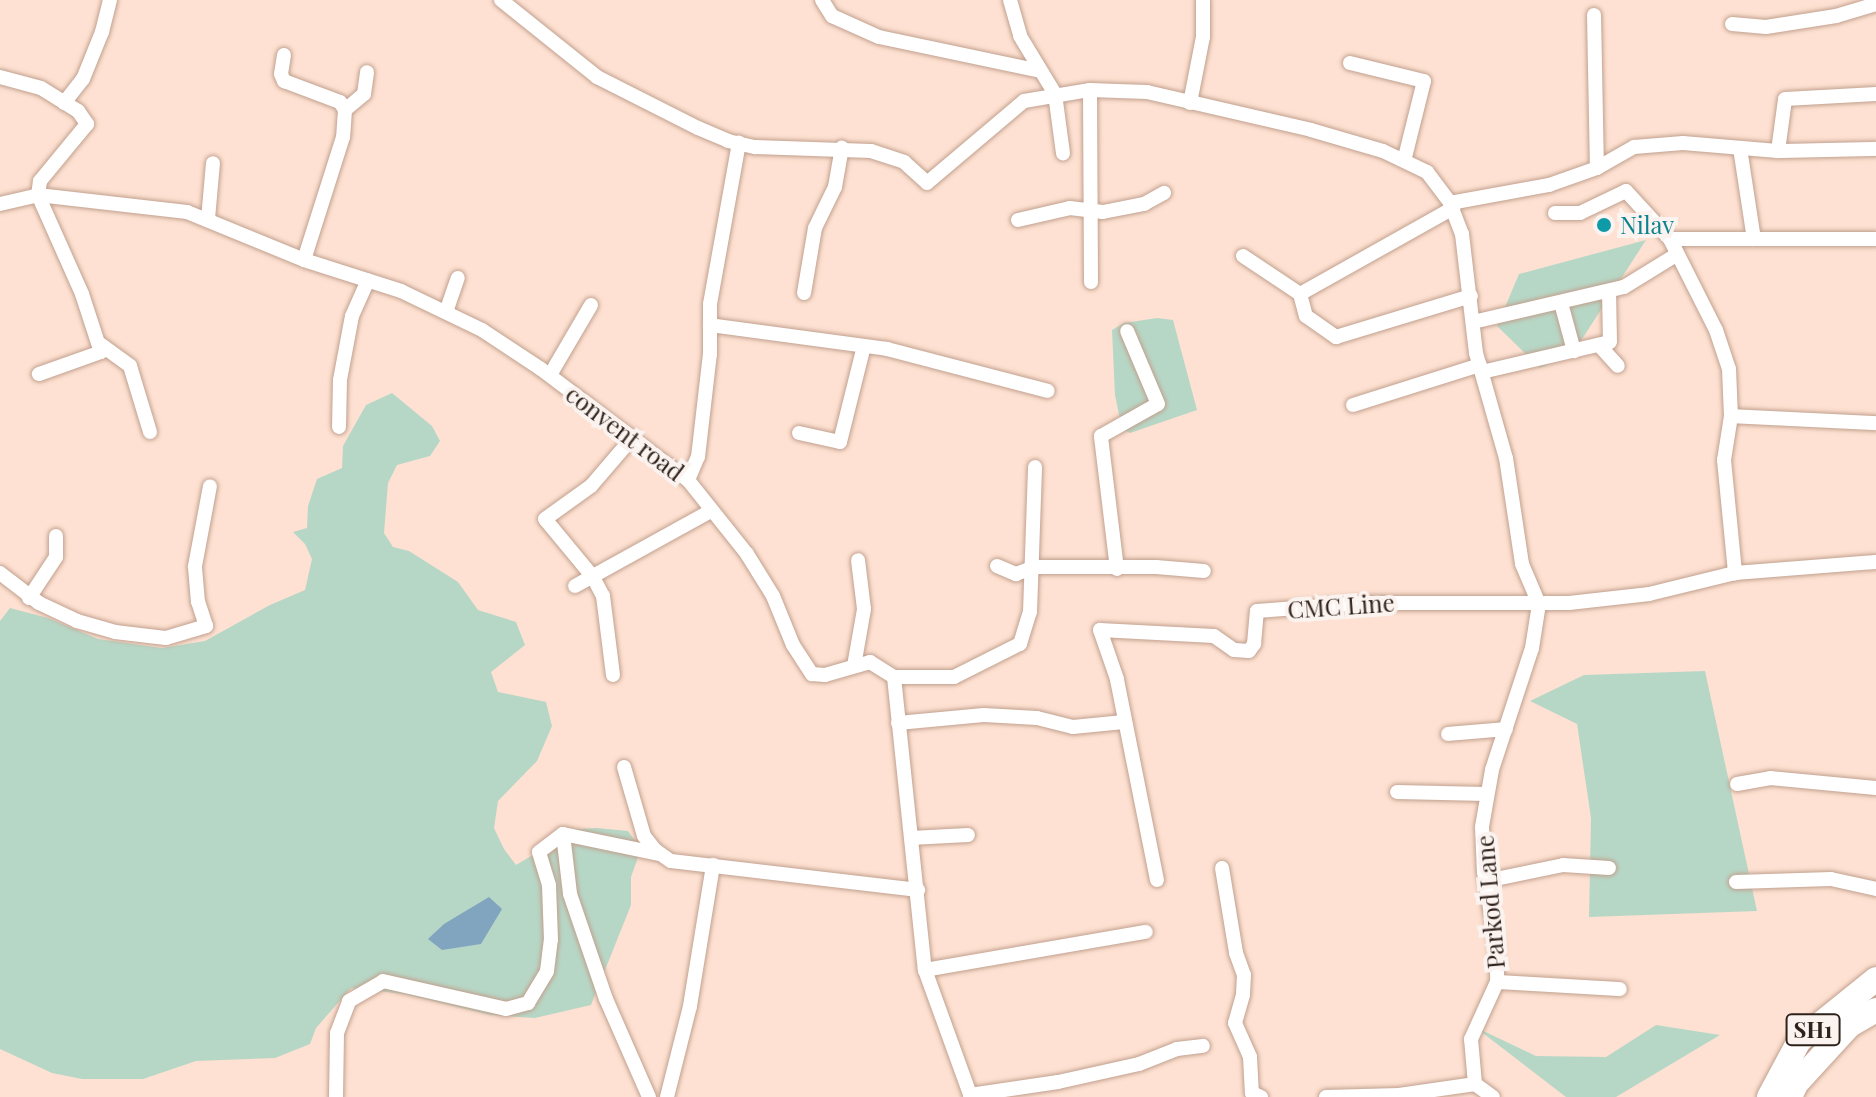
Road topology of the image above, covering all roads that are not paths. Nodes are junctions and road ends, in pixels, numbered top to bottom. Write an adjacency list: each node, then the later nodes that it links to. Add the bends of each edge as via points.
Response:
1 (110, 0): 17 (street, via 83,79)
2 (501, 0): 20 (street, via 597,77 647,105)
3 (822, 0): 11 (street, via 832,16 879,37)
4 (1010, 0): 11 (street, via 1020,36)
5 (1203, 0): 18 (street, via 1203,37)
6 (1876, 4): 8 (street, via 1766,27)
7 (1594, 15): 28 (street)
8 (1732, 24)
9 (284, 55): 19 (street, via 284,81 340,102)
10 (1350, 63): 26 (street, via 1424,81)
11 (1040, 71): 15 (street)
12 (367, 72): 19 (street, via 364,94)
13 (0, 77): 17 (street, via 41,88)
14 (1090, 90): 15 (street); 18 (street, via 1147,92); 33 (street)
15 (1055, 94): 21 (street, via 1024,101 927,183 904,162); 25 (street)
16 (1876, 94): 24 (street, via 1785,99)
17 (64, 103): 30 (street, via 84,116 86,128 40,181)
18 (1190, 103): 26 (street, via 1311,130)
19 (345, 110): 42 (street, via 343,137)
20 (739, 143): 21 (street); 54 (street)
21 (842, 148): 47 (street, via 835,187 815,228)
22 (1740, 148): 24 (street); 28 (street, via 1683,143 1634,147); 38 (street)
23 (1876, 149): 24 (street)
24 (1778, 151)
25 (1063, 153)
26 (1404, 161): 32 (street, via 1427,172)
27 (213, 163): 35 (street)
28 (1597, 168): 32 (street, via 1549,185)
29 (1164, 193): 33 (street, via 1144,204)
30 (38, 195): 31 (street, convent road); 35 (street, convent road, via 164,208); 56 (street)
31 (0, 204)
32 (1451, 205): 48 (street); 49 (street, via 1468,259)
33 (1090, 211): 36 (street, via 1070,208); 45 (street)
34 (1555, 213): 37 (street, via 1580,213 1626,191)
35 (208, 219): 42 (street, convent road)
36 (1018, 220)
37 (1670, 239): 38 (street); 40 (street)
38 (1754, 239): 39 (street)
39 (1876, 239)
40 (1676, 255): 46 (street); 66 (street, via 1716,330 1729,369)
41 (1243, 256): 48 (street)
42 (304, 260): 44 (street, convent road)
43 (458, 278): 52 (street)
44 (368, 280): 52 (street, convent road); 68 (street, via 352,316 340,380)
45 (1091, 282)
46 (1609, 291): 50 (street); 57 (street, via 1610,342)
47 (804, 293)
48 (1300, 294): 49 (street, via 1306,316 1336,337)
49 (1471, 296): 53 (street)
50 (1561, 303): 53 (street); 59 (street)
51 (591, 305): 63 (street)
52 (446, 312): 63 (street, convent road)
53 (1473, 322): 61 (street)
54 (710, 325): 58 (street); 73 (street, via 698,457)
55 (1127, 331): 81 (street, via 1158,404 1101,436)
56 (100, 344): 62 (street, via 96,355); 69 (street, via 130,366)
57 (1599, 345): 59 (street); 60 (street)
58 (864, 346): 64 (street); 70 (street, via 840,442)
59 (1574, 351): 61 (street)
60 (1618, 366)
61 (1481, 368): 65 (street); 88 (street, via 1506,458 1522,564)
62 (39, 374)
63 (550, 375): 71 (street, convent road)
64 (1048, 391)
65 (1353, 405)
66 (1731, 416): 67 (street); 84 (street, via 1724,460)
67 (1876, 423)
68 (339, 427)
69 (150, 432)
70 (799, 433)
71 (633, 437): 73 (street, convent road); 85 (street, via 591,486 545,519)
72 (1035, 467): 80 (street)
73 (688, 480): 75 (street, convent road)
74 (210, 486): 87 (street, via 195,566 206,626 166,638 115,632)
75 (711, 511): 85 (street); 89 (street, convent road, via 747,554 812,674)
76 (56, 536): 87 (street, via 56,557)
77 (858, 560): 89 (street, via 864,609)
78 (1876, 562): 84 (street, CMC Line)
79 (997, 566): 80 (street, via 1016,574)
80 (1034, 567): 81 (street); 91 (street, via 1030,612 1020,644 954,677)
81 (1117, 569): 82 (street)
82 (1204, 571)
83 (0, 573): 87 (street)
84 (1735, 573): 88 (street, CMC Line, via 1649,594)
85 (593, 577): 86 (street); 90 (street, via 603,596)
86 (575, 586)
87 (29, 598)
88 (1539, 604): 92 (street, CMC Line, via 1363,603 1257,611 1249,651 1234,650 1214,636 1100,630 1117,679); 94 (street, Parkod Lane, via 1532,648)
89 (854, 666): 91 (street, convent road, via 870,662)
90 (613, 675)
91 (894, 677): 93 (street)
92 (1124, 722): 93 (street, via 1073,727 1037,718 984,715); 108 (street, CMC Line)
93 (898, 723): 103 (street)
94 (1506, 729): 95 (street); 100 (street, Parkod Lane)
95 (1448, 734)
96 (624, 767): 104 (street, via 644,836)
97 (1737, 784): 98 (street, via 1770,778)
98 (1876, 788)
99 (1397, 792): 100 (street)
100 (1486, 794): 109 (street, Parkod Lane)
101 (563, 834): 104 (street); 122 (street, via 539,852 549,885 551,940 547,971 528,1003 506,1009 383,981 349,1001 337,1033); 123 (street, via 570,894 606,999)
102 (968, 835): 103 (street)
103 (911, 838): 112 (street)
104 (660, 854): 105 (street, via 671,861)
105 (713, 865): 112 (street); 124 (street, via 690,1006)
106 (1222, 868): 125 (street, via 1244,975 1235,1023 1250,1057 1252,1093)
107 (1609, 868): 109 (street, via 1563,865)
108 (1157, 880)
109 (1486, 881): 116 (street, Parkod Lane)
110 (1736, 882): 111 (street, via 1831,879)
111 (1876, 889)
112 (918, 890): 114 (street)
113 (1146, 932): 114 (street)
114 (925, 970): 121 (street)
115 (1876, 979): 128 (main road, SH1, via 1799,1041)
116 (1497, 982): 117 (street); 120 (street, Parkod Lane, via 1471,1039)
117 (1620, 989)
118 (1876, 1010): 129 (main road, SH1, via 1850,1025)
119 (1203, 1046): 121 (street, via 1058,1082)
120 (1475, 1084): 126 (street, via 1399,1095); 127 (street)
121 (971, 1096)
122 (336, 1097)
123 (649, 1097)
124 (667, 1097)
125 (1261, 1097)
126 (1326, 1097)
127 (1493, 1097)
128 (1769, 1097)
129 (1790, 1097)

